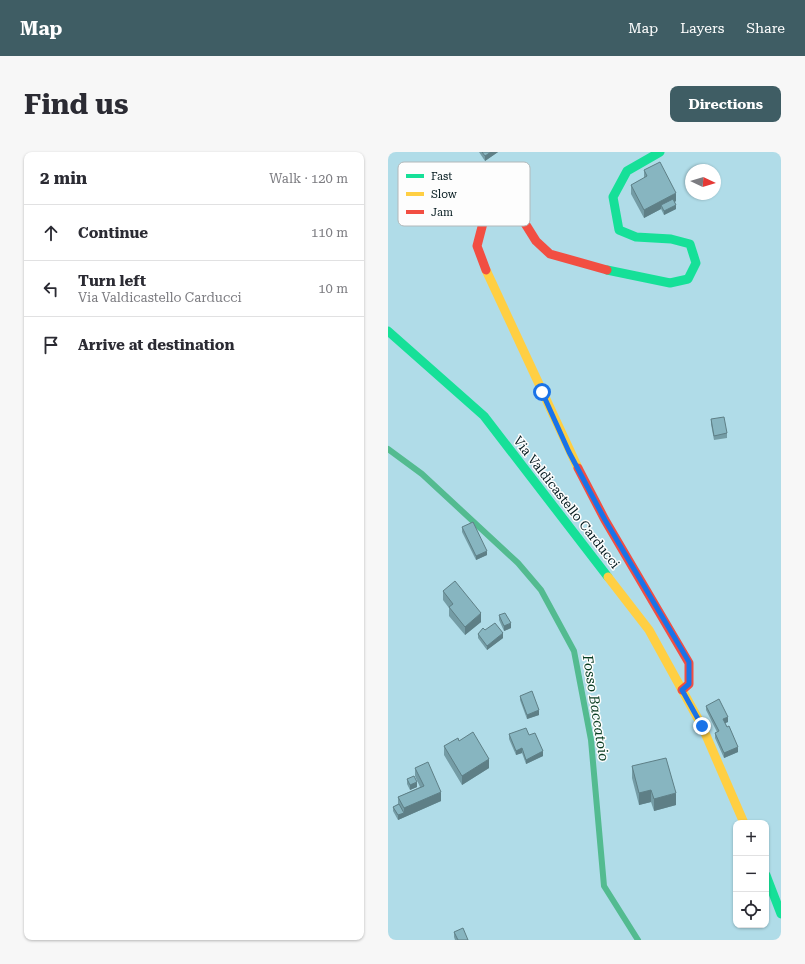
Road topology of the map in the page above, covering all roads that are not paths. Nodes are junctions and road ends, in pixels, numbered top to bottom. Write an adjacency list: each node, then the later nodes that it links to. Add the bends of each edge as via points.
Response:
1 (660, 152): 3 (street, via 627,171 614,197 619,230 636,237 671,238 690,244 696,262 688,279 670,283 585,265 550,254 536,241)
2 (482, 226): 5 (street, via 477,246 490,280 515,329 569,452 605,520 689,662 689,684)
3 (527, 226)
4 (388, 331): 5 (street, Via Valdicastello Carducci, via 484,416 649,630)
5 (682, 690): 6 (street, Via Valdicastello Carducci, via 702,726)
6 (743, 820)
7 (769, 883): 8 (street)
8 (781, 914)

